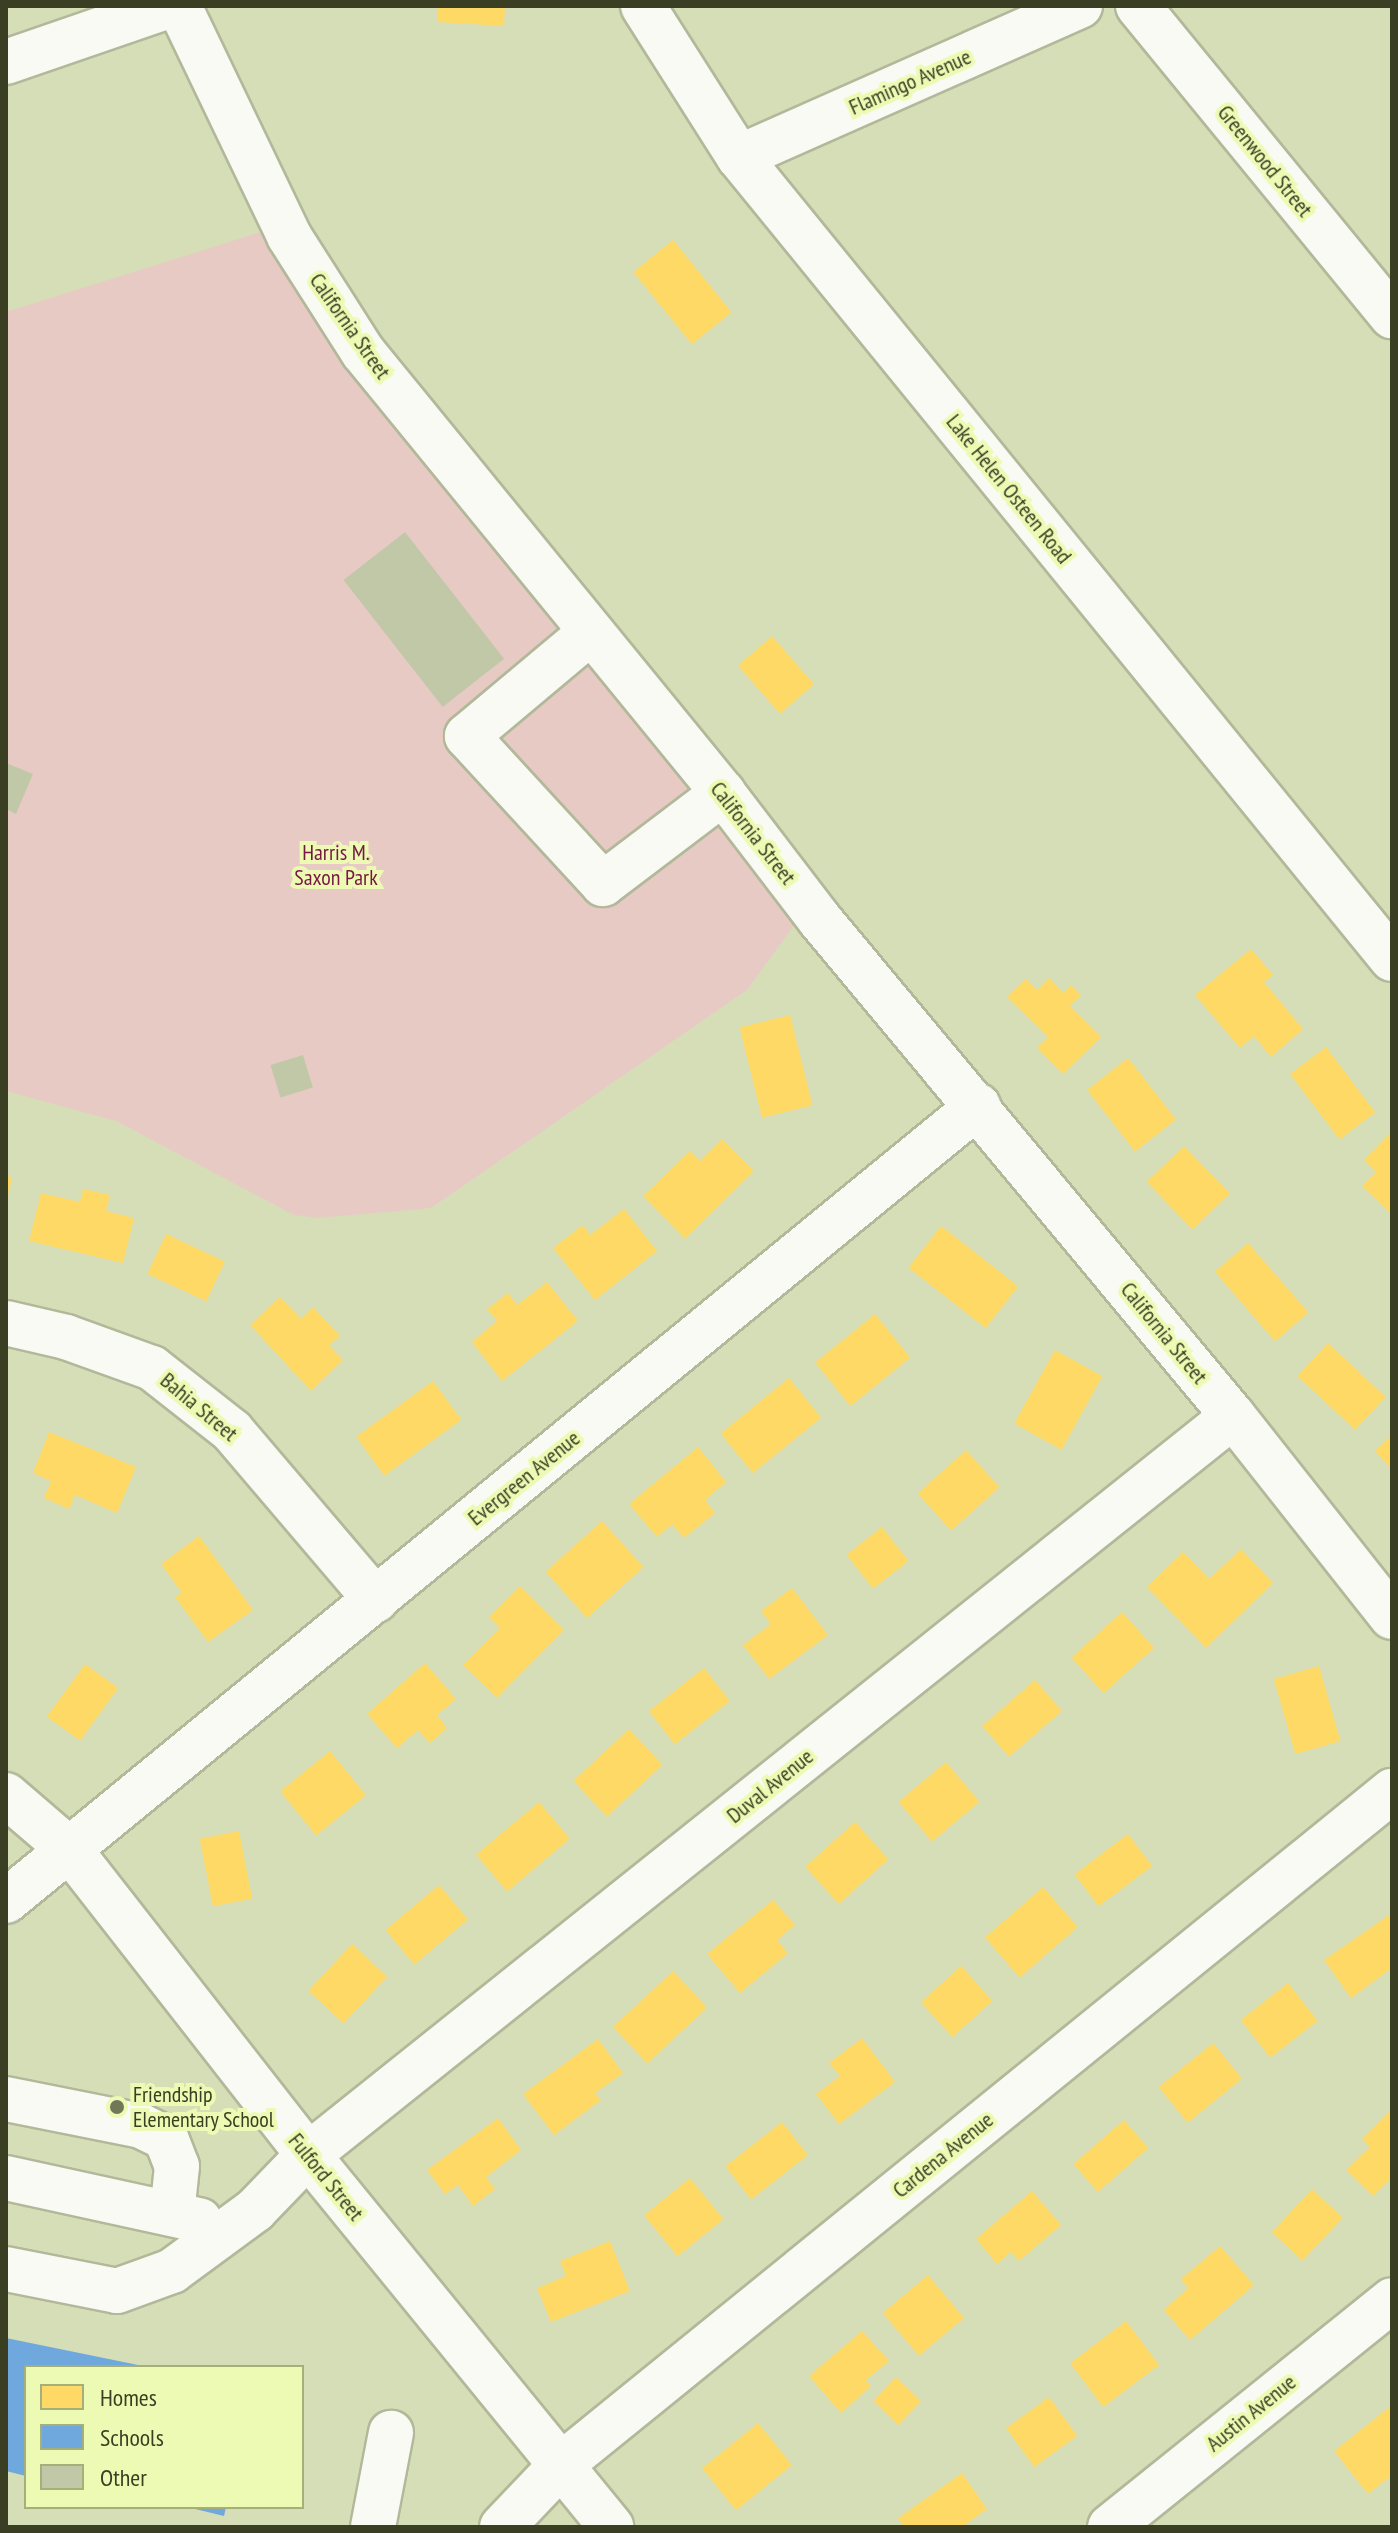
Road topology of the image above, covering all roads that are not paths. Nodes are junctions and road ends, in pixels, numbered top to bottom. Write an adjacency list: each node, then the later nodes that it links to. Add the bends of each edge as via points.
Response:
1 (169, 6): 6 (street)
2 (179, 6): 9 (street, California Street, via 289,236 363,352)
3 (643, 6): 7 (street, Lake Helen Osteen Road)
4 (1080, 6): 7 (street, Flamingo Avenue)
5 (1138, 6): 8 (street, Greenwood Street)
6 (6, 62)
7 (739, 157): 11 (street, Lake Helen Osteen Road)
8 (1392, 316)
9 (591, 632): 10 (street, California Street); 10 (street, via 467,736 603,884)
10 (723, 793): 12 (street, California Street, via 820,920)
11 (1392, 959)
12 (978, 1106): 14 (street, California Street); 15 (street, Evergreen Avenue)
13 (6, 1323): 15 (street, Bahia Street, via 152,1368 232,1431)
14 (1233, 1416): 16 (street, California Street); 22 (street, Duval Avenue)
15 (376, 1600): 19 (street, Evergreen Avenue)
16 (1392, 1617)
17 (1392, 1791): 29 (street, Cardena Avenue)
18 (6, 1795): 19 (street, Fulford Street)
19 (70, 1850): 20 (street, Evergreen Avenue); 22 (street, Fulford Street)
20 (6, 1901)
21 (6, 2099): 24 (street, via 141,2126 166,2138 177,2166)
22 (308, 2155): 25 (street, Duval Avenue); 29 (street, Fulford Street)
23 (6, 2178): 24 (street)
24 (172, 2214): 25 (street)
25 (232, 2227): 26 (street, Duval Avenue, via 172,2271 117,2291)
26 (6, 2269)
27 (1392, 2300): 33 (street, Austin Avenue)
28 (391, 2433): 30 (street)
29 (562, 2464): 31 (street, Cardena Avenue); 32 (street, Fulford Street)
30 (373, 2527)
31 (502, 2527)
32 (611, 2527)
33 (1110, 2527)

